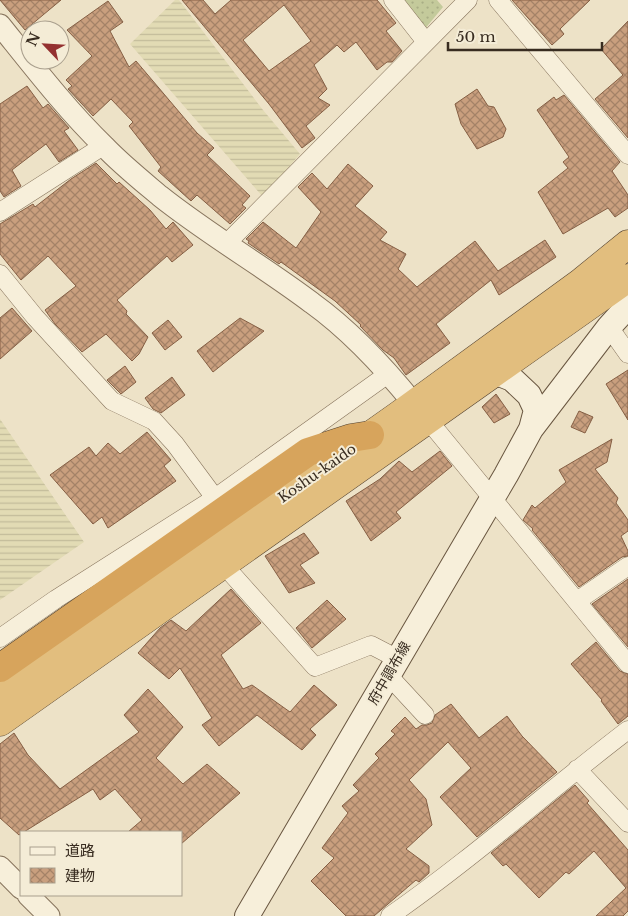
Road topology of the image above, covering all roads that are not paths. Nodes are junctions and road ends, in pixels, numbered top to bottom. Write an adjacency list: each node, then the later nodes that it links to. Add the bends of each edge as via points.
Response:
1 (393, 0): 5 (street)
2 (468, 0): 5 (street)
3 (498, 0): 7 (street)
4 (0, 25): 6 (street)
5 (426, 42): 9 (street)
6 (104, 146): 8 (street); 9 (street, via 160,196)
7 (628, 155)
8 (0, 212)
9 (226, 244): 16 (street, via 313,303 353,337)
10 (628, 244): 18 (highway, Koshu-kaido)
11 (0, 274): 21 (street, via 112,401 154,421)
12 (628, 278): 17 (highway, Koshu-kaido)
13 (628, 306): 14 (main road)
14 (609, 327): 15 (street); 19 (main road)
15 (628, 354)
16 (388, 374): 18 (street); 21 (street)
17 (492, 374): 18 (highway, Koshu-kaido); 19 (main road, via 512,379 529,395 536,410)
18 (421, 412): 20 (highway, Koshu-kaido); 22 (street); 23 (highway, Koshu-kaido)
19 (531, 429): 22 (main road, 府中調布線)
20 (370, 435): 29 (highway, via 308,452); 30 (highway, Koshu-kaido)
21 (215, 498): 26 (street)
22 (492, 499): 25 (street); 28 (main road, 府中調布線)
23 (223, 564): 28 (street, via 315,667 371,645); 32 (highway, Koshu-kaido)
24 (628, 566): 25 (street)
25 (577, 601): 27 (street)
26 (0, 638)
27 (628, 664)
28 (393, 667): 31 (street); 40 (main road, 府中調布線)
29 (0, 668)
30 (0, 694)
31 (424, 715)
32 (0, 722)
33 (628, 730): 34 (street)
34 (577, 769): 35 (street); 41 (street)
35 (628, 822)
36 (0, 867): 37 (street)
37 (20, 887)
38 (29, 896): 39 (street)
39 (49, 916)
40 (247, 916)
41 (390, 916)

